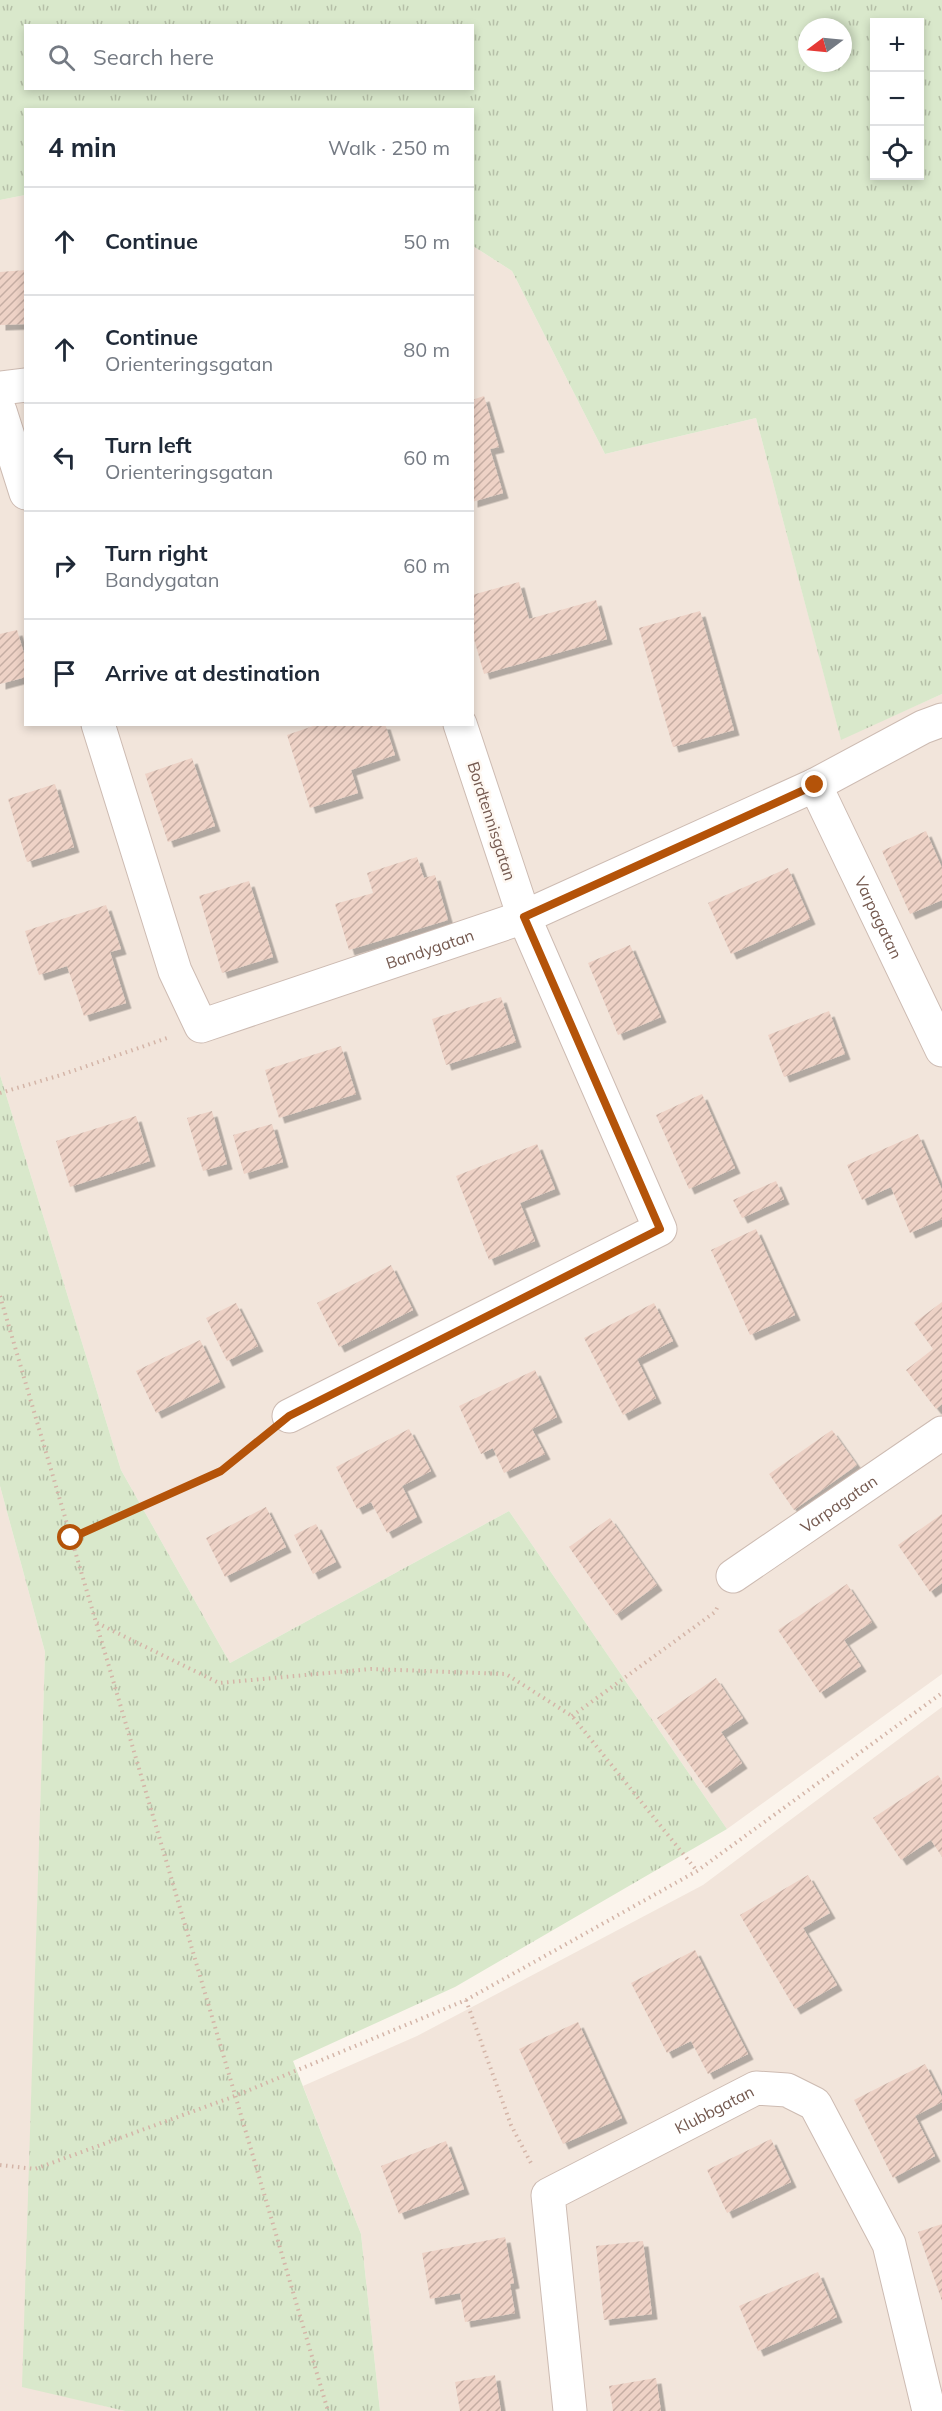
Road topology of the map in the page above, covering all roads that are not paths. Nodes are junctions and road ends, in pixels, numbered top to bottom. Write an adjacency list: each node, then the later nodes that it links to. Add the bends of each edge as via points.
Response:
1 (24, 385): 2 (street)
2 (0, 388)
3 (0, 411): 4 (street)
4 (24, 487)
5 (942, 720): 8 (street, Bandygatan)
6 (99, 726): 9 (street, Bandygatan, via 175,971 201,1026)
7 (461, 726): 9 (street, Bordtennisgatan)
8 (815, 785): 9 (street, Bandygatan); 10 (street, Varpagatan)
9 (524, 917): 11 (street, Bordtennisgatan, via 660,1229)
10 (942, 1050)
11 (289, 1416)
12 (942, 1433): 13 (street, Varpagatan)
13 (734, 1576)
14 (570, 2411): 15 (street, Klubbgatan, via 548,2195 756,2088 787,2090 815,2104 889,2244)
15 (929, 2411)

